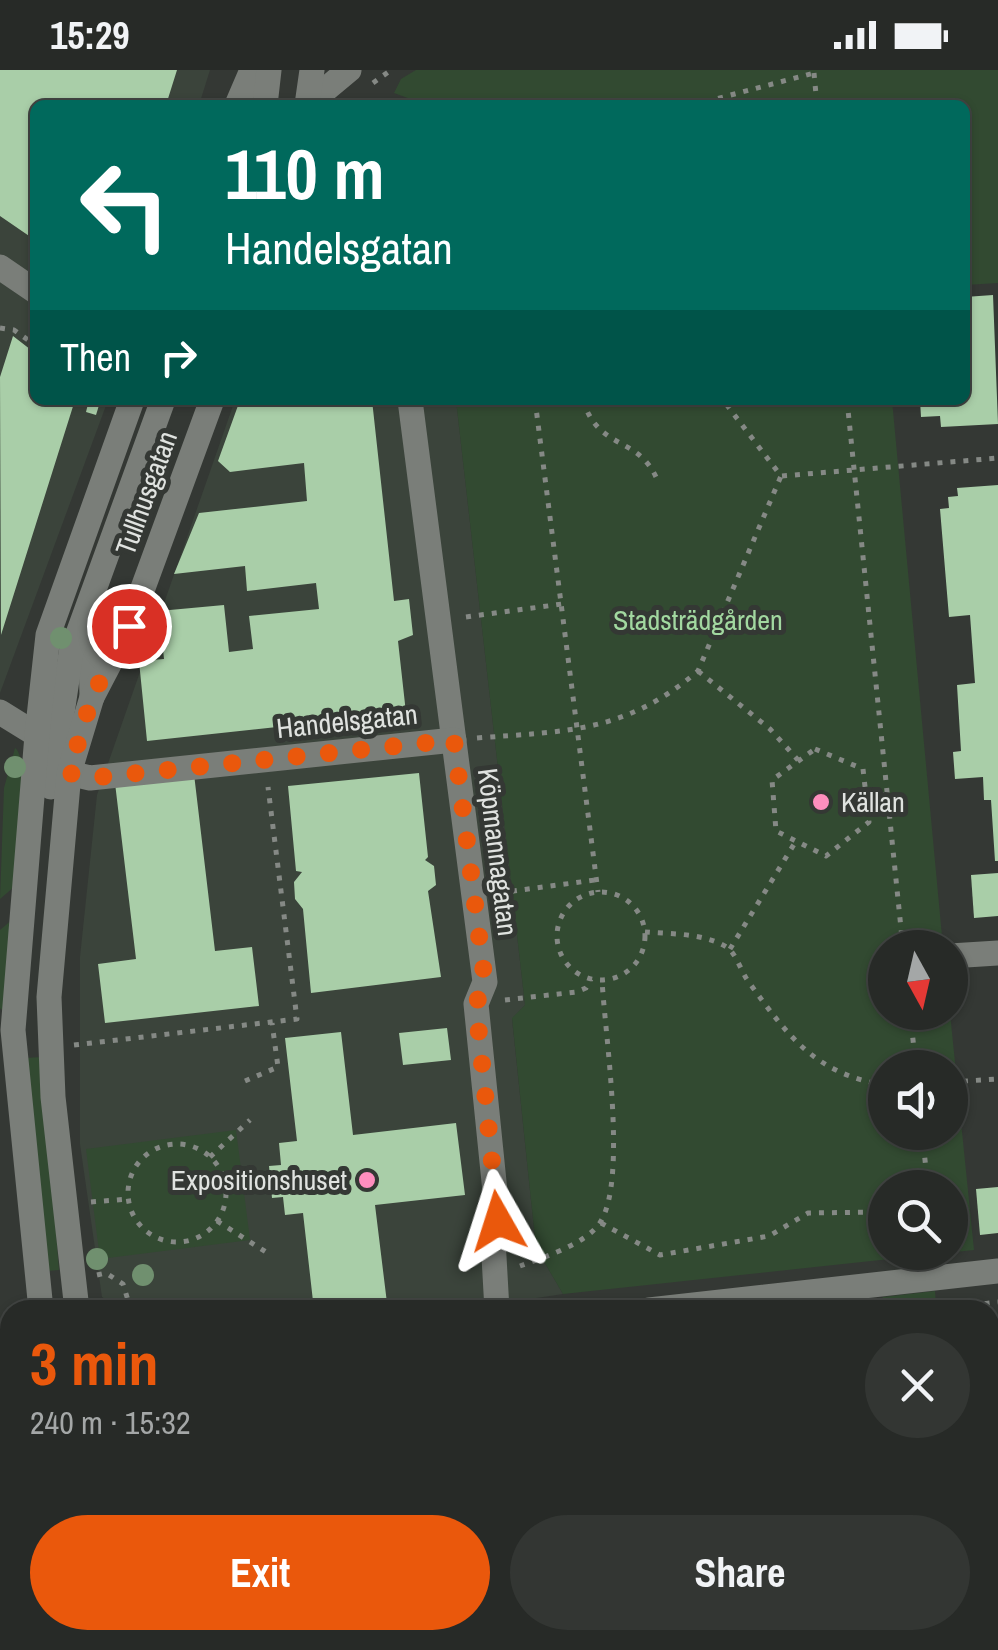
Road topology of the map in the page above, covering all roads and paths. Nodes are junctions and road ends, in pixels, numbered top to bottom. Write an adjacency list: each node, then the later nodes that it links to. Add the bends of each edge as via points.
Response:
1 (252, 70): 6 (street)
2 (268, 70): 7 (street)
3 (312, 70): 8 (street)
4 (349, 70): 9 (street)
5 (814, 72): 10 (path); 11 (path)
6 (239, 100)
7 (265, 100)
8 (308, 100)
9 (313, 100)
10 (711, 100)
11 (817, 100)
12 (0, 267): 13 (street)
13 (30, 288)
14 (0, 328): 15 (path)
15 (30, 341)
16 (130, 405): 35 (street, Tullhusgatan, via 48,635)
17 (161, 405): 44 (street, via 71,654 44,860)
18 (179, 405): 32 (street, via 98,626)
19 (210, 405): 32 (street, Tullhusgatan, via 129,626)
20 (411, 405): 30 (street, Köpmannagatan)
21 (536, 405): 29 (path)
22 (584, 405): 28 (path, via 600,434 639,451)
23 (727, 405): 27 (path)
24 (848, 405): 26 (path)
25 (998, 458): 26 (path)
26 (854, 468): 27 (path); 40 (path)
27 (782, 476): 31 (path)
28 (656, 477)
29 (562, 604): 30 (path); 34 (path)
30 (438, 621): 36 (street, Köpmannagatan)
31 (698, 671): 34 (path, via 632,716); 38 (path)
32 (92, 697): 39 (street, Tullhusgatan)
33 (0, 712): 35 (street)
34 (576, 731): 36 (path); 43 (path)
35 (37, 735): 44 (street, Tullhusgatan)
36 (454, 740): 37 (street, Handelsgatan); 46 (street, Köpmannagatan)
37 (264, 760): 39 (street, Handelsgatan, via 90,778); 55 (path, via 297,1019)
38 (798, 760): 41 (path, via 815,749 863,769); 42 (path, via 772,780 776,831)
39 (69, 773): 73 (street, Tullhusgatan, via 48,996)
40 (888, 794): 41 (path); 47 (path)
41 (866, 796): 42 (path, via 869,822 826,856)
42 (796, 841): 49 (path)
43 (595, 880): 45 (path); 46 (path)
44 (26, 891): 72 (street, Tullhusgatan, via 12,1030)
45 (598, 892): 48 (path, via 635,907); 52 (path, via 572,902 556,938 566,964)
46 (474, 896): 54 (street, Köpmannagatan, via 485,982)
47 (902, 930)
48 (645, 932): 49 (path, via 696,936); 53 (path, via 628,971)
49 (730, 949): 59 (path, via 807,1053 836,1074)
50 (998, 953): 51 (street)
51 (968, 955)
52 (591, 979): 53 (path); 54 (path, via 576,992)
53 (602, 980): 67 (path, via 614,1176)
54 (476, 1004): 70 (street, Köpmannagatan)
55 (272, 1023): 56 (path); 58 (path, via 278,1067)
56 (66, 1046)
57 (998, 1079): 60 (path)
58 (245, 1081)
59 (868, 1081)
60 (968, 1081)
61 (250, 1120): 62 (path)
62 (210, 1157): 63 (path, via 196,1148 162,1146 136,1166); 66 (path, via 226,1194)
63 (128, 1198): 64 (path); 66 (path, via 133,1215 156,1238 190,1240)
64 (82, 1202)
65 (868, 1212): 67 (path, via 808,1213 768,1236 660,1256)
66 (217, 1221): 68 (path)
67 (601, 1223): 70 (path, via 582,1238)
68 (266, 1252)
69 (998, 1271): 76 (street)
70 (498, 1272): 75 (street, Köpmannagatan)
71 (91, 1279): 74 (path, via 115,1277)
72 (40, 1300)
73 (75, 1300)
74 (128, 1300)
75 (497, 1300)
76 (738, 1300)

